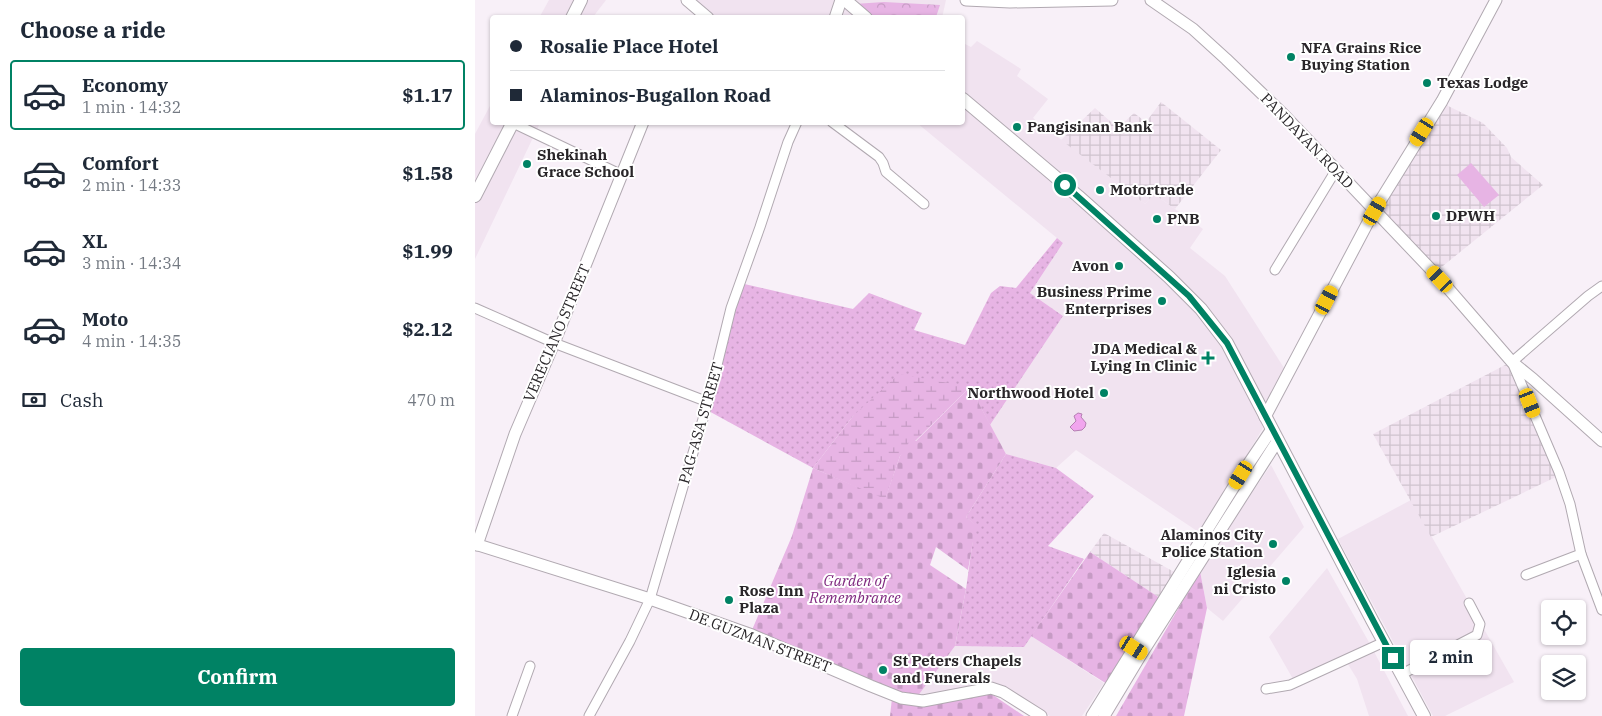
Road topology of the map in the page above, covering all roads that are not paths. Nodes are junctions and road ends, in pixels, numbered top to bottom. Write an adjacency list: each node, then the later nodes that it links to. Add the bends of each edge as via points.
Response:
1 (581, 0): 9 (main road)
2 (841, 0): 12 (street)
3 (845, 0): 13 (main road)
4 (966, 0): 5 (street)
5 (1112, 0)
6 (1151, 0): 20 (street, PANDAYAN ROAD, via 1193,29 1226,59)
7 (1496, 0): 24 (street)
8 (694, 2): 10 (street); 11 (street)
9 (574, 15)
10 (691, 15)
11 (705, 15)
12 (836, 15)
13 (863, 15)
14 (965, 102): 31 (main road, via 1078,196 1189,296 1227,343)
15 (512, 125): 22 (main road)
16 (517, 125): 21 (street)
17 (642, 125): 21 (street, VERECIANO STREET)
18 (796, 125): 30 (street, PAG-ASA STREET, via 731,308)
19 (836, 125): 23 (street, via 879,157 886,172)
20 (1337, 170): 24 (street, PANDAYAN ROAD); 25 (street)
21 (622, 175): 28 (street, VERECIANO STREET)
22 (475, 196)
23 (924, 204)
24 (1375, 211): 29 (street, PANDAYAN ROAD); 31 (street)
25 (1275, 270)
26 (1602, 286): 29 (street)
27 (475, 308): 28 (street)
28 (554, 343): 30 (street); 38 (street, VERECIANO STREET, via 515,434)
29 (1512, 362): 33 (street, PANDAYAN ROAD); 39 (street, via 1559,472)
30 (708, 402): 42 (street, PAG-ASA STREET)
31 (1265, 417): 32 (main road)
32 (1275, 434): 34 (street); 35 (street); 45 (main road)
33 (1602, 441)
34 (1241, 475): 35 (street); 36 (street)
35 (1252, 481): 37 (street)
36 (1215, 516): 37 (street); 40 (street)
37 (1226, 522): 40 (street)
38 (476, 544): 42 (street, DE GUZMAN STREET)
39 (1581, 554): 41 (street); 44 (street)
40 (1195, 561): 52 (street)
41 (1526, 575)
42 (650, 599): 50 (street, PAG-ASA STREET); 51 (street, DE GUZMAN STREET, via 752,636 901,698 923,701 991,688)
43 (1469, 603): 47 (street, via 1480,624 1477,635)
44 (1602, 610)
45 (1384, 642): 47 (main road); 48 (street, via 1290,685)
46 (529, 666): 49 (street)
47 (1402, 674): 53 (main road)
48 (1266, 689)
49 (512, 716)
50 (589, 716)
51 (1041, 716)
52 (1096, 716)
53 (1424, 716)

